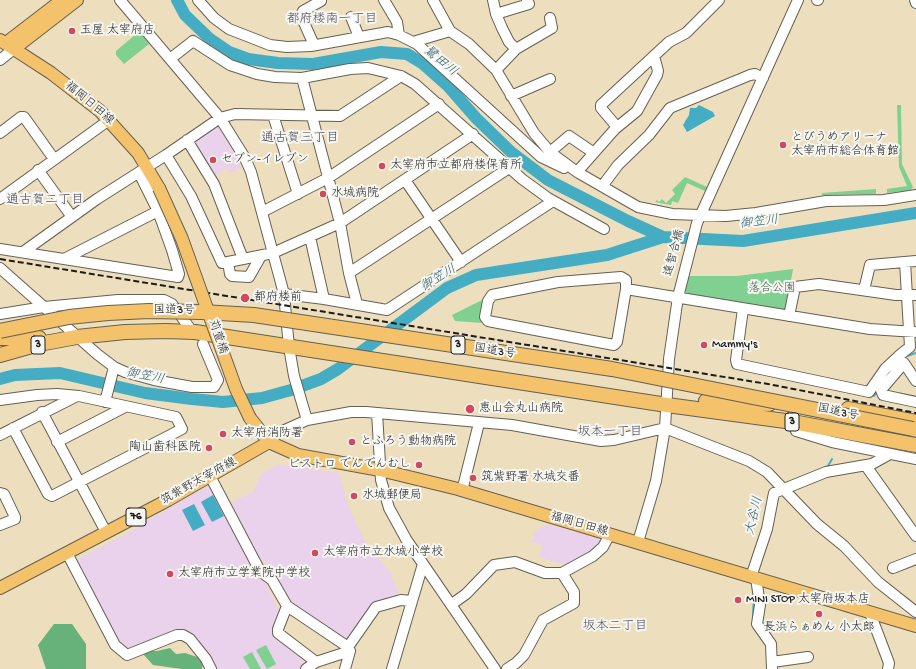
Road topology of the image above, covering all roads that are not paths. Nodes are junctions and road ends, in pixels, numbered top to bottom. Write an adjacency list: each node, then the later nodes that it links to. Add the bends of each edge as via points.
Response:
1 (62, 0): 22 (main road)
2 (77, 0): 22 (main road)
3 (120, 0): 26 (street)
4 (198, 0): 23 (street, via 214,18 250,38 270,45 287,47)
5 (320, 0): 14 (street)
6 (384, 0): 19 (street, via 398,22)
7 (432, 0): 18 (street)
8 (493, 0): 15 (street)
9 (527, 0): 15 (street, via 529,4)
10 (719, 0): 25 (street, via 686,33 669,42)
11 (798, 0): 31 (street, 遠智合橋)
12 (915, 0): 13 (street)
13 (916, 3)
14 (304, 4): 23 (street, via 301,18)
15 (496, 14): 24 (street, via 509,42)
16 (351, 17): 20 (street)
17 (550, 18): 24 (street, via 552,28)
18 (450, 31): 21 (street); 28 (street, via 473,47)
19 (399, 35): 20 (street, via 388,32); 21 (street)
20 (359, 37): 23 (street)
21 (412, 42): 50 (street, via 541,157)
22 (5, 45): 27 (street); 38 (main road, 福岡日田線, via 73,90)
23 (314, 45)
24 (516, 49): 28 (street)
25 (654, 56): 39 (street, via 657,75 637,111); 39 (street, via 600,105)
26 (170, 59): 30 (street, via 193,41 218,59 243,70 275,77); 37 (street)
27 (0, 60)
28 (496, 70): 33 (street)
29 (401, 76): 30 (street, via 360,68); 34 (street); 36 (street, via 340,116)
30 (302, 78): 36 (street)
31 (763, 78): 53 (street, via 755,74 750,75 670,108); 62 (street, 遠智合橋)
32 (550, 79): 33 (street)
33 (511, 96): 43 (street, via 534,133)
34 (439, 104): 41 (street); 51 (street)
35 (272, 115): 36 (street); 37 (street, via 235,114); 55 (street)
36 (312, 116): 51 (street)
37 (220, 118): 42 (street); 60 (street, via 245,158)
38 (109, 120): 46 (street); 49 (main road, 福岡日田線, via 138,153)
39 (617, 127): 44 (street)
40 (0, 133): 46 (street, via 24,117)
41 (473, 134): 47 (street); 52 (street)
42 (188, 140): 45 (street); 72 (street, via 214,184)
43 (550, 152): 44 (street, via 569,136); 50 (street)
44 (594, 153): 50 (street)
45 (166, 155): 49 (street); 74 (street, via 191,196 222,262)
46 (54, 159): 48 (street)
47 (509, 168): 58 (street); 63 (street)
48 (38, 170): 57 (street); 61 (street)
49 (143, 170): 54 (main road, 福岡日田線); 59 (street); 61 (street)
50 (577, 172): 53 (street)
51 (328, 178): 55 (street); 64 (street)
52 (406, 180): 63 (street); 64 (street)
53 (603, 185): 62 (street, via 638,207)
54 (159, 188): 108 (main road, 苅萱橋, bridge, via 182,239 236,389)
55 (298, 194): 60 (street)
56 (916, 195): 62 (street, via 884,200 826,201 756,213)
57 (0, 199)
58 (553, 201): 65 (street); 75 (street)
59 (158, 211): 71 (street); 71 (street, via 172,250 178,277)
60 (262, 212): 69 (street)
61 (72, 217): 68 (street)
62 (698, 219): 82 (street, 遠智合橋)
63 (432, 220): 75 (street); 78 (street)
64 (340, 222): 66 (street); 78 (street)
65 (604, 229)
66 (310, 237): 69 (street); 84 (street)
67 (0, 249): 68 (street)
68 (23, 252): 71 (street)
69 (273, 253): 70 (street); 81 (street)
70 (261, 256): 72 (street); 74 (street, via 249,277 232,276)
71 (64, 259)
72 (244, 259): 74 (street)
73 (916, 261): 76 (street)
74 (228, 262)
75 (461, 262): 85 (street, via 387,310)
76 (905, 262): 80 (street, via 870,265); 83 (street)
77 (0, 268): 86 (street)
78 (349, 274): 85 (street)
79 (626, 289): 79 (street, via 617,342 614,345 488,321 485,317 490,296 500,293 558,282 621,277 626,280); 82 (street)
80 (864, 290): 83 (street); 89 (street, via 819,284 795,287)
81 (284, 294): 84 (street); 95 (street)
82 (678, 294): 87 (street); 103 (street, 遠智合橋)
83 (912, 295): 92 (street)
84 (324, 299): 85 (street)
85 (356, 304)
86 (44, 307): 88 (street); 90 (street, via 118,300 164,300 172,304); 93 (street)
87 (743, 309): 89 (street); 92 (street, via 737,364 866,392 871,390 885,369 910,347)
88 (0, 314)
89 (789, 316): 92 (street, via 870,329)
90 (189, 327): 93 (highway, 3, via 148,326); 95 (highway, 3)
91 (0, 331): 113 (highway, 国道3号 / 3, bridge, via 108,313 149,311 254,315 612,370)
92 (913, 332)
93 (74, 335): 94 (highway, 3, via 36,339); 95 (highway, 3, via 195,332); 97 (highway, 3); 98 (street)
94 (0, 338): 113 (highway, 国道3号 / 3, via 74,326 134,320 208,320 261,325 612,378)
95 (288, 343): 103 (highway, 3); 109 (street, via 294,376)
96 (202, 344): 98 (street, via 218,380 214,387 192,387)
97 (0, 355)
98 (114, 369): 101 (street)
99 (916, 381): 104 (street, via 904,363 881,390 882,395)
100 (79, 396): 101 (street); 102 (street, via 37,395); 106 (street)
101 (106, 399): 105 (street)
102 (0, 400)
103 (668, 402): 112 (street, 遠智合橋); 113 (highway, 3, via 841,408); 115 (highway, 3, via 793,422)
104 (916, 402)
105 (125, 407): 116 (street); 125 (street, via 176,417 182,429)
106 (42, 412): 111 (street); 116 (street)
107 (377, 413): 109 (street, via 351,412); 110 (street); 123 (street)
108 (250, 418): 117 (main road, 福岡日田線)
109 (307, 420): 117 (street, via 278,434)
110 (479, 423): 112 (street, via 517,426 601,441); 127 (street)
111 (13, 428): 114 (street); 125 (street, via 50,496)
112 (665, 428): 126 (street, via 749,461 767,472); 133 (street, 遠智合橋, via 656,481)
113 (915, 433): 115 (highway, 3)
114 (0, 435)
115 (833, 436): 118 (street)
116 (57, 442): 125 (street)
117 (269, 442): 123 (main road, 福岡日田線, via 287,451 314,459); 124 (main road, 筑紫野太宰府線 / 76)
118 (845, 445): 119 (street, via 857,440); 120 (street)
119 (916, 452)
120 (890, 454): 121 (street); 122 (street)
121 (916, 459)
122 (866, 466): 126 (street, via 826,472); 132 (street)
123 (380, 470): 127 (main road, 福岡日田線); 136 (street, via 382,490 389,508)
124 (210, 476): 130 (main road, 筑紫野太宰府線 / 76); 143 (street, via 260,571 272,580)
125 (79, 482): 130 (street)
126 (782, 488): 139 (street, via 774,492 767,529); 144 (street, via 878,582)
127 (462, 491): 131 (main road, 福岡日田線)
128 (0, 493): 129 (street, via 4,494 15,517)
129 (0, 525)
130 (106, 532): 134 (main road, 筑紫野太宰府線 / 76)
131 (610, 534): 133 (main road, 福岡日田線); 138 (street, via 603,547 593,556)
132 (916, 536)
133 (638, 542): 139 (main road, 福岡日田線)
134 (69, 556): 140 (main road, 筑紫野太宰府線 / 76); 151 (street, via 115,645 127,654 183,635 190,639)
135 (916, 559): 137 (street)
136 (423, 564): 141 (street); 142 (street)
137 (893, 568)
138 (562, 572): 142 (street, via 545,573 515,562 494,565 466,594); 156 (street, via 574,592 574,603 543,620 524,655)
139 (753, 577): 145 (main road, 福岡日田線); 150 (street, via 760,603 757,624 770,644)
140 (0, 587)
141 (411, 601): 147 (street, via 401,600 376,608); 154 (street)
142 (452, 604): 155 (street)
143 (287, 606): 147 (street); 149 (street, via 278,633)
144 (916, 612)
145 (870, 613): 146 (main road, 福岡日田線); 157 (street)
146 (916, 626)
147 (349, 649): 149 (street); 153 (street)
148 (808, 657): 150 (street)
149 (316, 662): 152 (street)
150 (772, 665)
151 (211, 669)
152 (306, 669)
153 (345, 669)
154 (392, 669)
155 (495, 669)
156 (507, 669)
157 (889, 669)

